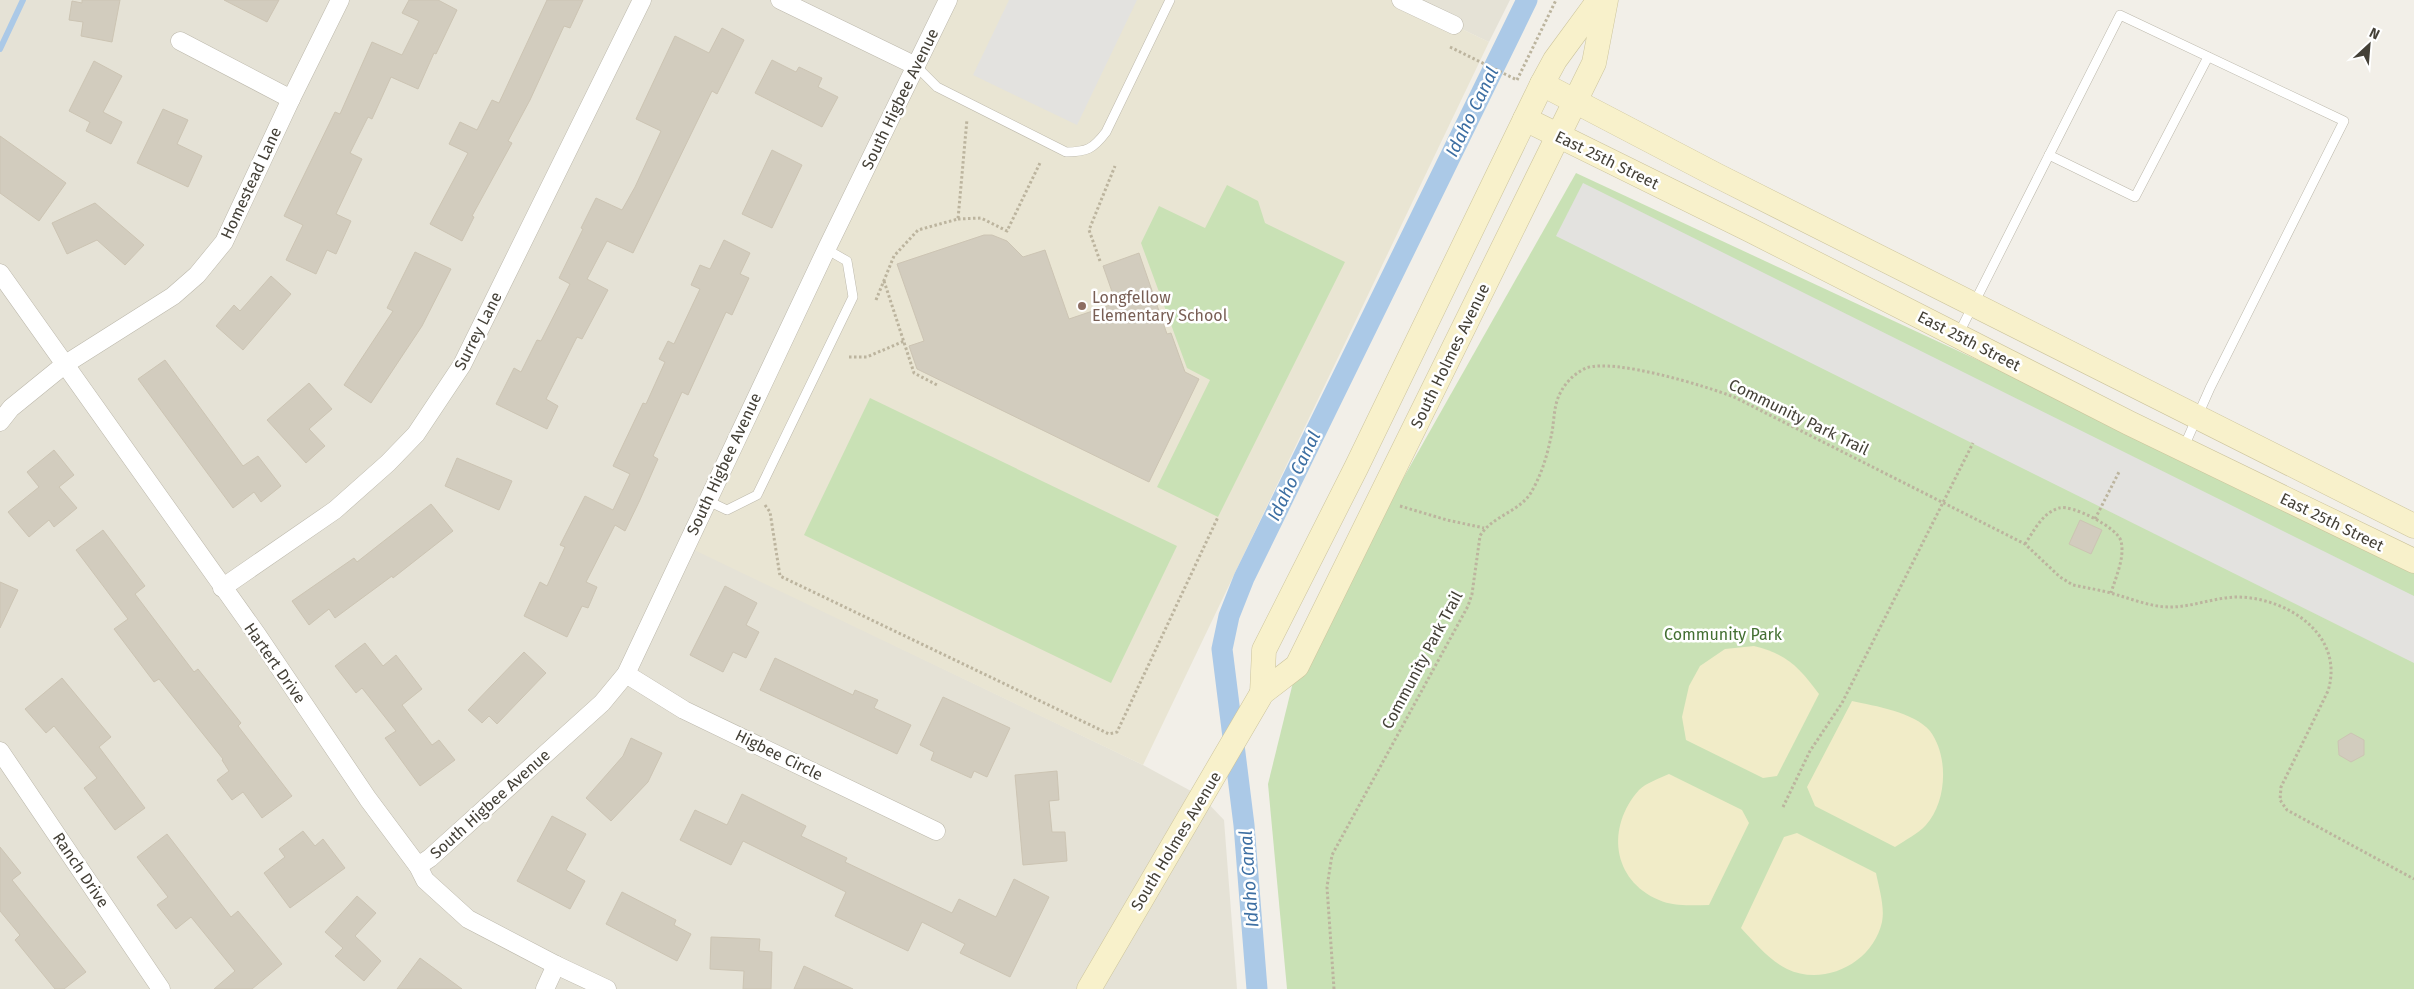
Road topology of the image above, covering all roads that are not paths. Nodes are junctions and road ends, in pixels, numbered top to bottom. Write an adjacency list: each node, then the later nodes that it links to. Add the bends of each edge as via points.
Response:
1 (340, 0): 14 (street, Homestead Lane)
2 (642, 0): 30 (street, Surrey Lane, via 462,365 416,434 335,510)
3 (780, 0): 12 (street)
4 (948, 0): 12 (street, South Higbee Avenue)
5 (1170, 0): 12 (lane, via 1106,132 1096,145 1083,152 1066,152 936,87)
6 (1401, 0): 9 (street)
7 (1599, 0): 13 (street, South Holmes Avenue, via 1555,60)
8 (1606, 0): 15 (street, South Holmes Avenue, via 1594,63)
9 (1454, 25)
10 (180, 41): 14 (street)
11 (2208, 57): 18 (lane, via 2120,16); 18 (lane, via 2135,197); 24 (lane, via 2344,121)
12 (916, 66): 19 (street, South Higbee Avenue)
13 (1542, 84): 15 (street, East 25th Street); 16 (street, South Holmes Avenue)
14 (290, 99): 23 (street, Homestead Lane, via 224,242 197,275 173,296)
15 (1575, 101): 17 (street, South Holmes Avenue); 21 (street, East 25th Street)
16 (1525, 119): 17 (street, East 25th Street); 32 (street, South Holmes Avenue, via 1264,650)
17 (1558, 136): 22 (street, East 25th Street); 32 (street, South Holmes Avenue, via 1297,666)
18 (2049, 155): 21 (lane)
19 (826, 250): 27 (street, South Higbee Avenue); 27 (lane, via 847,261 853,297 757,495 727,510)
20 (0, 273): 23 (street, Hartert Drive)
21 (1973, 306): 22 (lane); 24 (street, East 25th Street)
22 (1958, 335): 26 (street, East 25th Street)
23 (64, 365): 25 (street, Homestead Lane); 30 (street, Hartert Drive)
24 (2196, 418): 26 (lane); 28 (street, East 25th Street)
25 (0, 422)
26 (2183, 449): 29 (street, East 25th Street)
27 (706, 500): 31 (street, South Higbee Avenue)
28 (2414, 526)
29 (2414, 561)
30 (222, 588): 35 (street, Hartert Drive)
31 (626, 674): 34 (street, Higbee Circle, via 684,710); 35 (street, South Higbee Avenue, via 602,703)
32 (1262, 693): 40 (street, South Holmes Avenue)
33 (0, 751): 37 (street, Ranch Drive)
34 (936, 831)
35 (418, 866): 36 (street, Hartert Drive, via 425,880 468,919)
36 (556, 965): 38 (street); 39 (street, Hartert Drive)
37 (161, 989)
38 (545, 989)
39 (607, 989)
40 (1088, 989)

